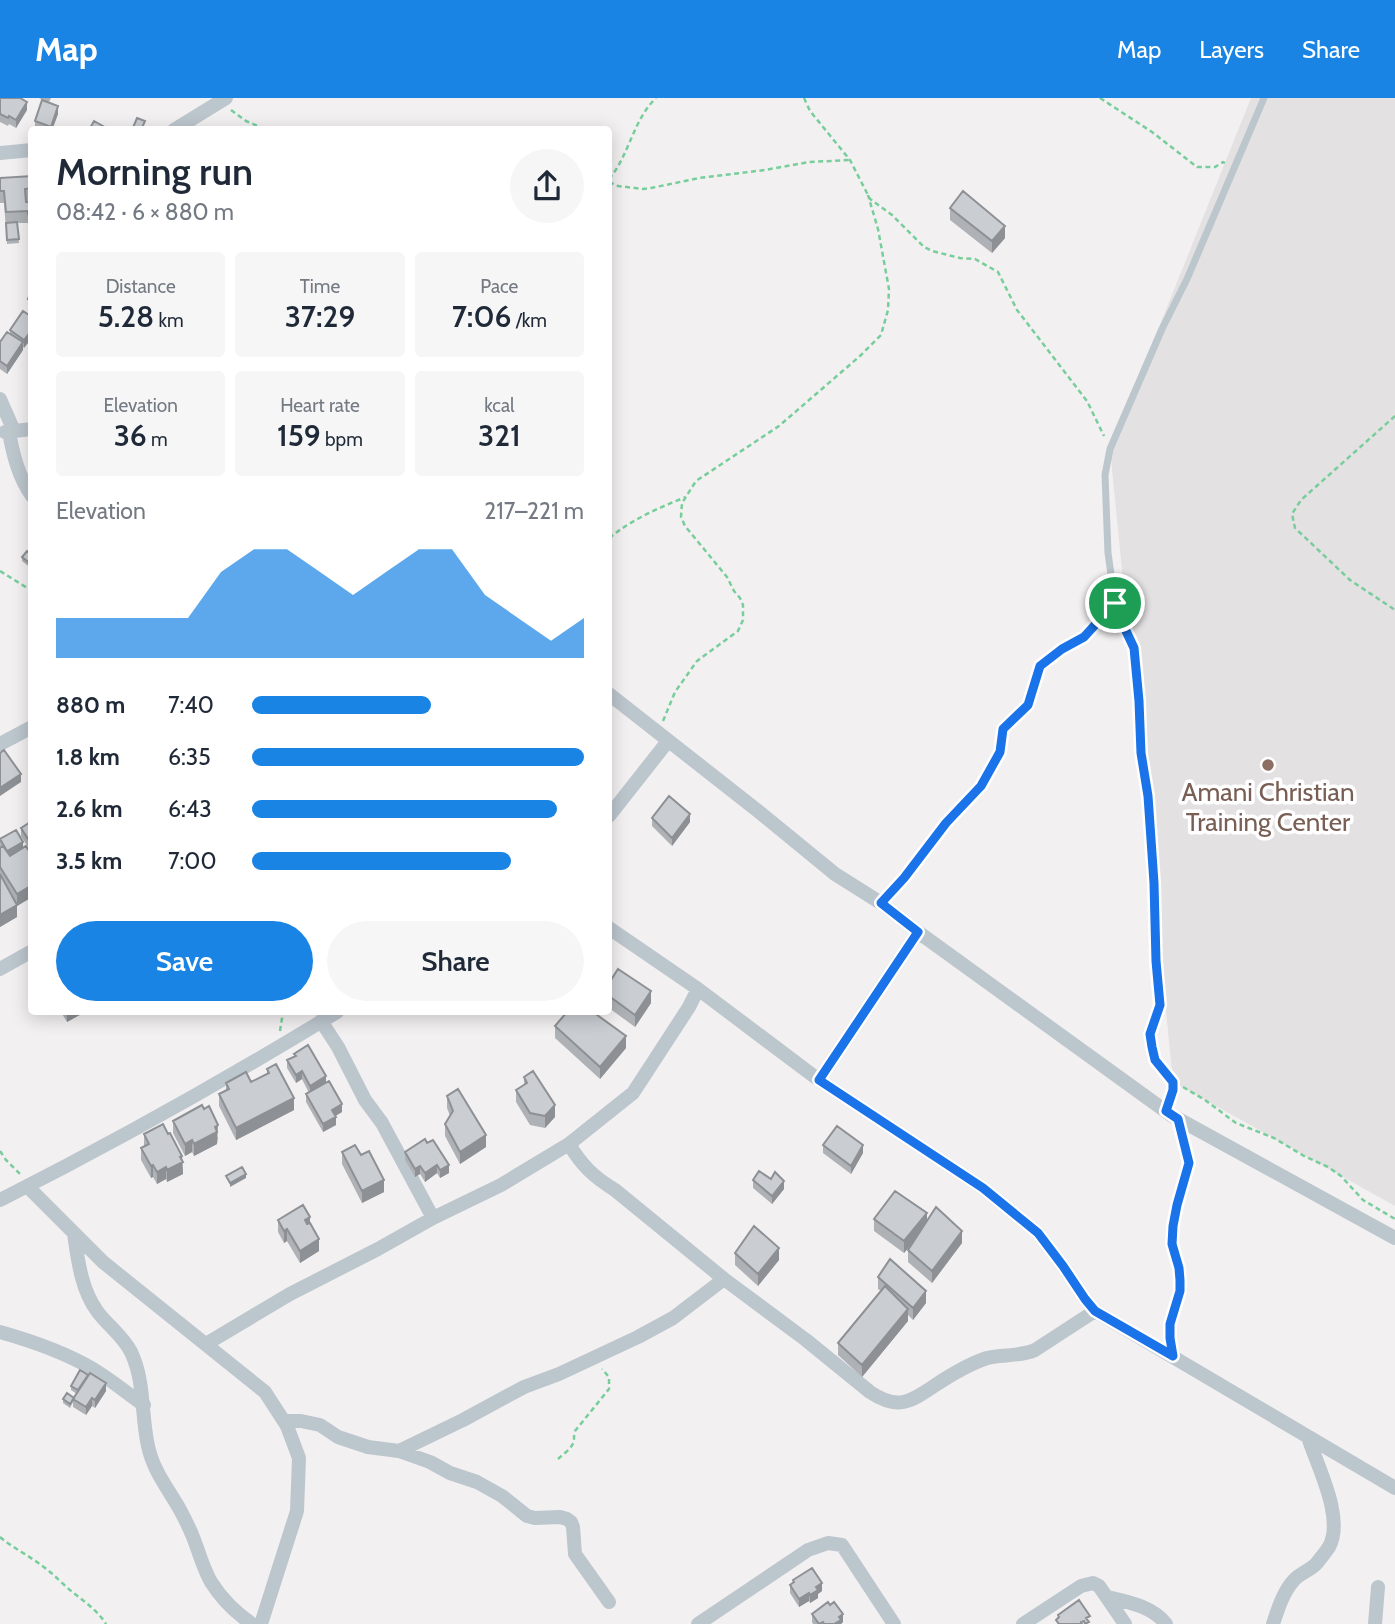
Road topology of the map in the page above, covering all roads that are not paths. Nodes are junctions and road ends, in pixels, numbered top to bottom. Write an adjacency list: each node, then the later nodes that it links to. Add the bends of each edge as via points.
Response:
1 (1264, 98): 23 (lane, via 1110,449 1105,474 1108,553 1115,603 1134,648 1148,796 1160,1005 1150,1034 1155,1060 1173,1082)
2 (223, 100): 3 (street)
3 (181, 126)
4 (28, 150): 5 (street)
5 (0, 153)
6 (0, 399): 8 (street)
7 (28, 430): 8 (street)
8 (8, 432): 9 (street)
9 (28, 491)
10 (612, 696): 12 (street)
11 (28, 729): 13 (street)
12 (663, 737): 14 (street); 16 (street, via 835,874)
13 (0, 744)
14 (612, 812)
15 (612, 930): 19 (street)
16 (918, 932): 22 (street); 23 (street)
17 (28, 953): 18 (street)
18 (0, 969)
19 (698, 989): 22 (street); 24 (street, via 634,1093)
20 (332, 1015): 21 (street)
21 (321, 1021): 25 (street, via 104,1147); 27 (street)
22 (819, 1080): 31 (street, via 983,1188 1038,1233)
23 (1172, 1115): 29 (street)
24 (569, 1144): 27 (street, via 501,1185); 30 (street, via 596,1177)
25 (29, 1185): 26 (street); 28 (street)
26 (0, 1200)
27 (433, 1218): 33 (street)
28 (74, 1234): 33 (street); 34 (street, via 86,1292 131,1351)
29 (1395, 1238)
30 (724, 1279): 31 (street, via 870,1392 890,1402 916,1399 985,1359 1035,1350); 37 (street, via 673,1318 638,1337 524,1387)
31 (1095, 1311): 36 (street)
32 (0, 1332): 34 (street, via 70,1356)
33 (206, 1343): 35 (street, via 265,1392)
34 (144, 1405): 42 (street, via 152,1462 193,1536 211,1582)
35 (284, 1421): 37 (street, via 320,1425 368,1447); 43 (street, via 299,1458 297,1511)
36 (1308, 1437): 38 (street); 49 (street, via 1329,1495 1330,1546 1310,1570 1293,1581)
37 (399, 1451): 41 (street, via 477,1482 527,1516 571,1522 575,1554)
38 (1395, 1488)
39 (1378, 1587): 50 (street)
40 (1107, 1597): 46 (street, via 1095,1584 1081,1586); 47 (street); 48 (street, via 1139,1605)
41 (609, 1602)
42 (251, 1624)
43 (261, 1624)
44 (698, 1624): 45 (street, via 808,1550 828,1543 842,1545)
45 (894, 1624)
46 (1023, 1624)
47 (1125, 1624)
48 (1166, 1624)
49 (1273, 1624)
50 (1375, 1624)

